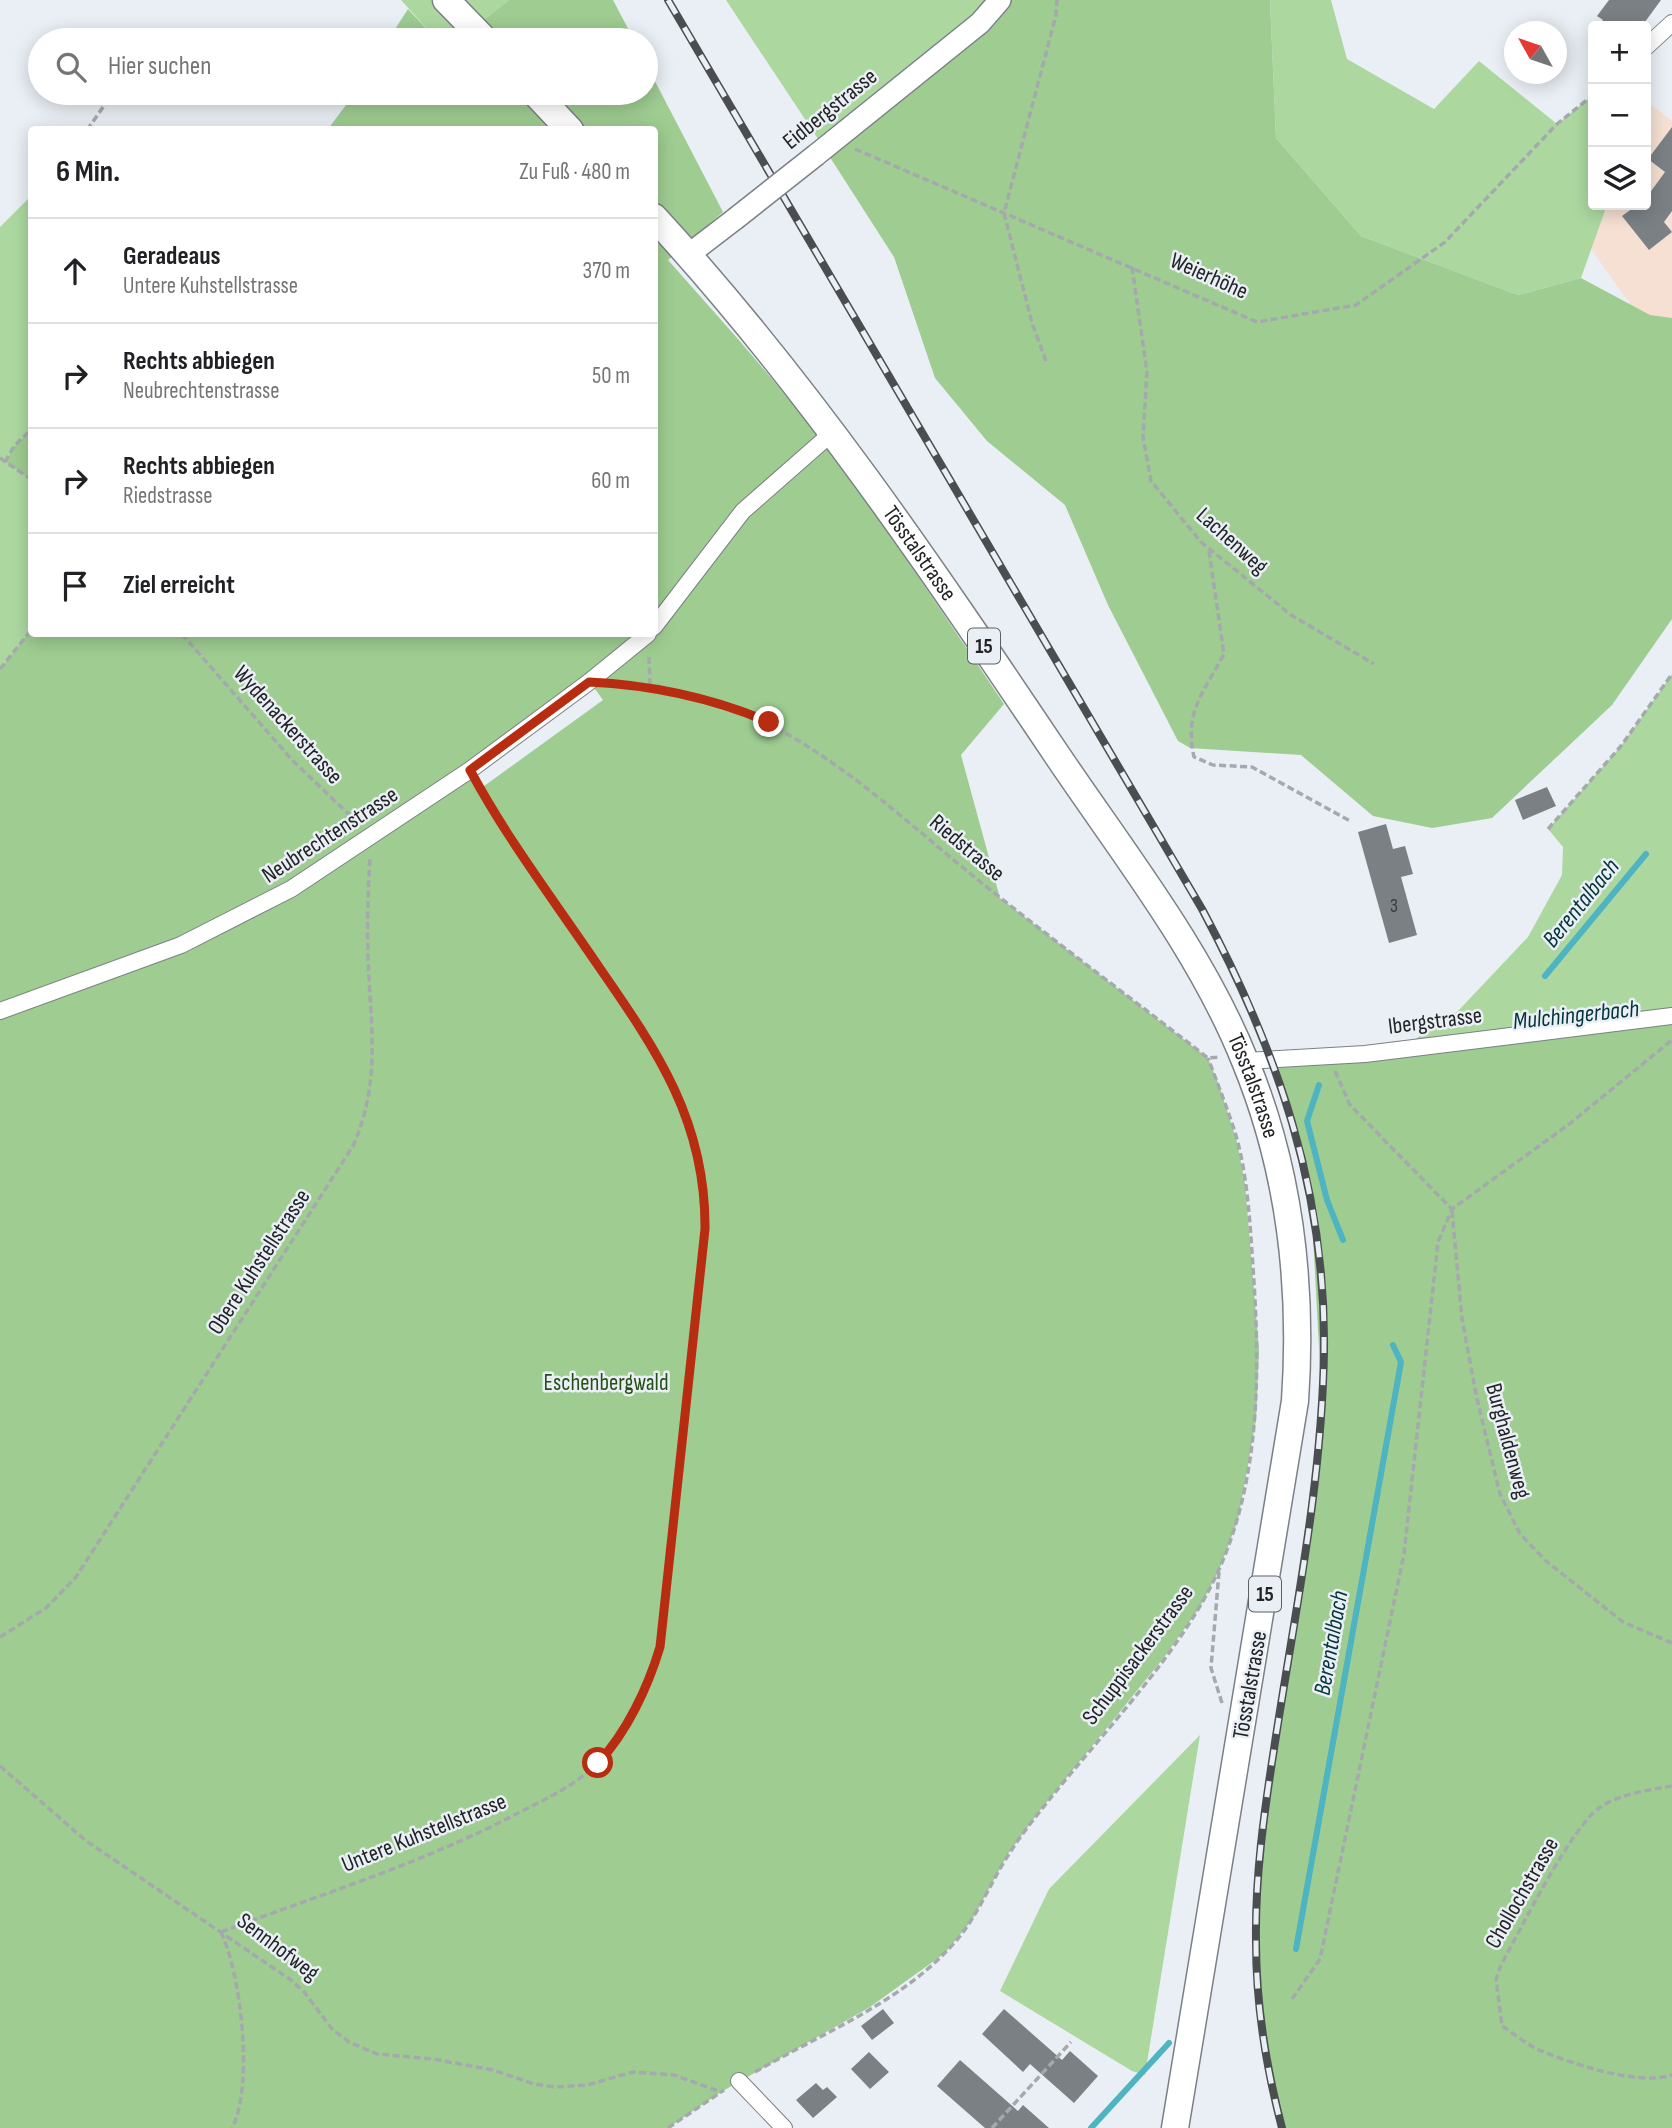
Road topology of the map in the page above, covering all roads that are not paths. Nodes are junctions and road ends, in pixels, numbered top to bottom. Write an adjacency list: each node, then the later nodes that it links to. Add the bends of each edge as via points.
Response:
1 (446, 0): 4 (main road)
2 (1000, 0): 9 (street, Eidbergstrasse, bridge, via 980,23)
3 (1672, 23): 5 (street)
4 (473, 28)
5 (1651, 42)
6 (546, 105): 7 (main road)
7 (566, 126)
8 (658, 221): 9 (main road, Tösstalstrasse / 15)
9 (688, 255): 10 (main road, Tösstalstrasse / 15)
10 (834, 432): 11 (street, via 743,512); 15 (main road, Tösstalstrasse / 15, via 929,564 1181,939)
11 (658, 622)
12 (644, 637): 13 (street, Neubrechtenstrasse, via 470,770 291,889 207,933)
13 (0, 1012)
14 (1672, 1016): 15 (street, Ibergstrasse, via 1365,1054)
15 (1245, 1061): 18 (main road, Tösstalstrasse / 15, via 1286,1199 1296,1274 1297,1365 1290,1439)
16 (739, 2081): 17 (street)
17 (784, 2128)
18 (1175, 2128)

